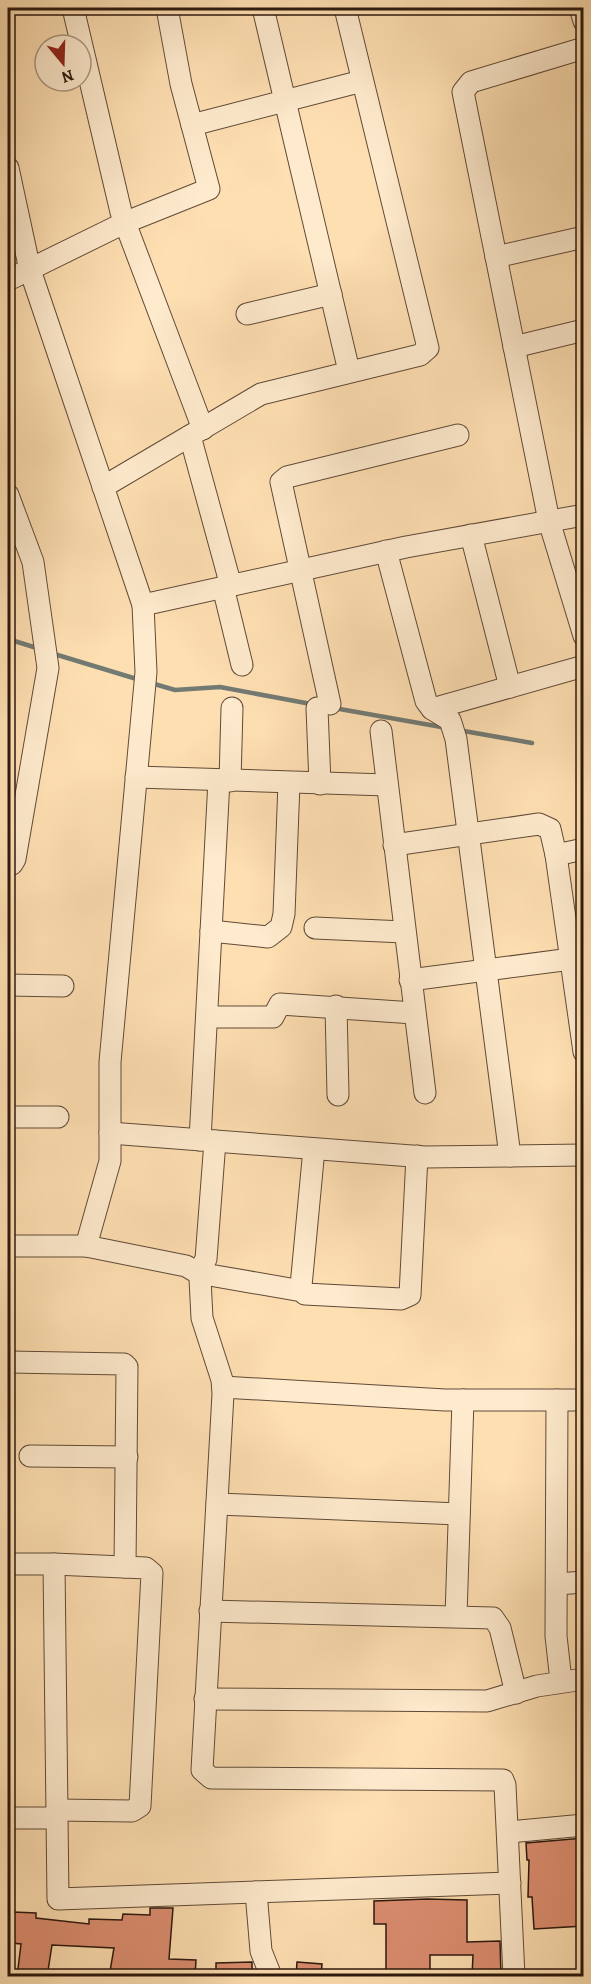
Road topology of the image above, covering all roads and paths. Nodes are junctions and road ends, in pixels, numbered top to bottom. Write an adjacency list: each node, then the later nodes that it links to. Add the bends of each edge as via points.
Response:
1 (73, 8): 12 (street)
2 (167, 8): 10 (street)
3 (263, 8): 9 (street)
4 (345, 8): 8 (street)
5 (580, 8): 6 (street)
6 (584, 21)
7 (584, 48): 14 (street, via 471,82 463,92)
8 (362, 81): 9 (street); 21 (street, via 428,348 420,355)
9 (285, 99): 10 (street); 17 (street)
10 (192, 125): 12 (street, via 209,189)
11 (8, 168): 15 (street)
12 (124, 223): 15 (street); 22 (street)
13 (584, 237): 14 (street)
14 (496, 257): 20 (street)
15 (30, 270): 16 (street); 24 (street)
16 (8, 280)
17 (331, 294): 18 (street); 21 (street)
18 (247, 314)
19 (584, 330): 20 (street)
20 (514, 347): 27 (street)
21 (349, 371): 22 (street, via 271,390)
22 (197, 432): 24 (street); 31 (street)
23 (458, 435): 30 (street, via 283,479 281,487)
24 (103, 487): 32 (street)
25 (8, 495): 49 (street, via 33,562 47,658 15,859)
26 (584, 515): 27 (street)
27 (549, 521): 28 (street); 33 (street)
28 (471, 535): 29 (street); 36 (street)
29 (386, 552): 30 (street); 38 (street, via 426,701)
30 (298, 571): 31 (street); 43 (street, via 323,706)
31 (227, 587): 32 (street); 34 (street)
32 (143, 605): 40 (street, via 146,672)
33 (584, 636)
34 (242, 665)
35 (584, 666): 36 (street)
36 (510, 687): 38 (street)
37 (232, 708): 41 (street)
38 (446, 723): 45 (street)
39 (381, 730): 44 (street)
40 (136, 777): 41 (street); 67 (street, via 110,1062)
41 (224, 780): 42 (street); 51 (street)
42 (289, 783): 43 (street); 51 (street, via 282,927 268,938)
43 (320, 784): 44 (street)
44 (387, 785): 46 (street)
45 (469, 834): 46 (street); 48 (street, via 545,825 553,835); 54 (street)
46 (394, 845): 52 (street)
47 (584, 849): 48 (street)
48 (556, 855): 53 (street)
49 (8, 865)
50 (315, 928): 52 (street)
51 (211, 931): 61 (street)
52 (404, 932): 55 (street)
53 (571, 959): 54 (street); 56 (street)
54 (486, 969): 55 (street); 72 (street)
55 (410, 980): 60 (street)
56 (579, 983): 62 (street)
57 (8, 986): 58 (street)
58 (63, 986)
59 (336, 1006): 60 (street); 61 (street, via 280,1004 273,1017); 64 (street)
60 (414, 1013): 63 (street)
61 (207, 1017): 68 (street)
62 (584, 1052)
63 (425, 1093)
64 (338, 1095)
65 (8, 1117): 66 (street)
66 (58, 1118)
67 (110, 1133): 68 (street); 74 (street, via 109,1171)
68 (208, 1141): 69 (street); 75 (street, via 206,1259)
69 (314, 1149): 71 (street); 76 (street)
70 (584, 1155): 72 (street)
71 (417, 1156): 72 (street); 76 (street, via 410,1295 401,1299)
72 (510, 1156)
73 (8, 1246): 74 (street)
74 (86, 1246): 75 (street, via 186,1266)
75 (198, 1273): 76 (street); 78 (street, via 202,1318)
76 (302, 1291)
77 (8, 1362): 83 (street, via 127,1367)
78 (223, 1387): 79 (street); 84 (street)
79 (463, 1400): 80 (street); 85 (street)
80 (557, 1400): 81 (street); 90 (street)
81 (584, 1400)
82 (30, 1456): 83 (street)
83 (127, 1457): 88 (street)
84 (217, 1504): 85 (street); 91 (street)
85 (459, 1514): 92 (street)
86 (8, 1564): 87 (street)
87 (54, 1564): 88 (street); 97 (street)
88 (125, 1567): 97 (street, via 146,1568 152,1573 140,1806 132,1811)
89 (584, 1582): 90 (street)
90 (557, 1584): 94 (street, via 556,1636)
91 (210, 1611): 92 (street); 96 (street)
92 (456, 1616): 95 (street, via 487,1617 497,1622)
93 (584, 1678): 94 (street)
94 (561, 1681): 95 (street)
95 (516, 1693): 96 (street, via 474,1702)
96 (205, 1699): 100 (street, via 202,1770 211,1778 497,1779 505,1785)
97 (57, 1814): 98 (street); 102 (street, via 58,1899)
98 (8, 1818)
99 (584, 1825): 100 (street)
100 (509, 1832): 101 (street)
101 (510, 1883): 102 (street); 104 (street)
102 (256, 1892): 103 (street, via 261,1951)
103 (271, 1977)
104 (514, 1977)

